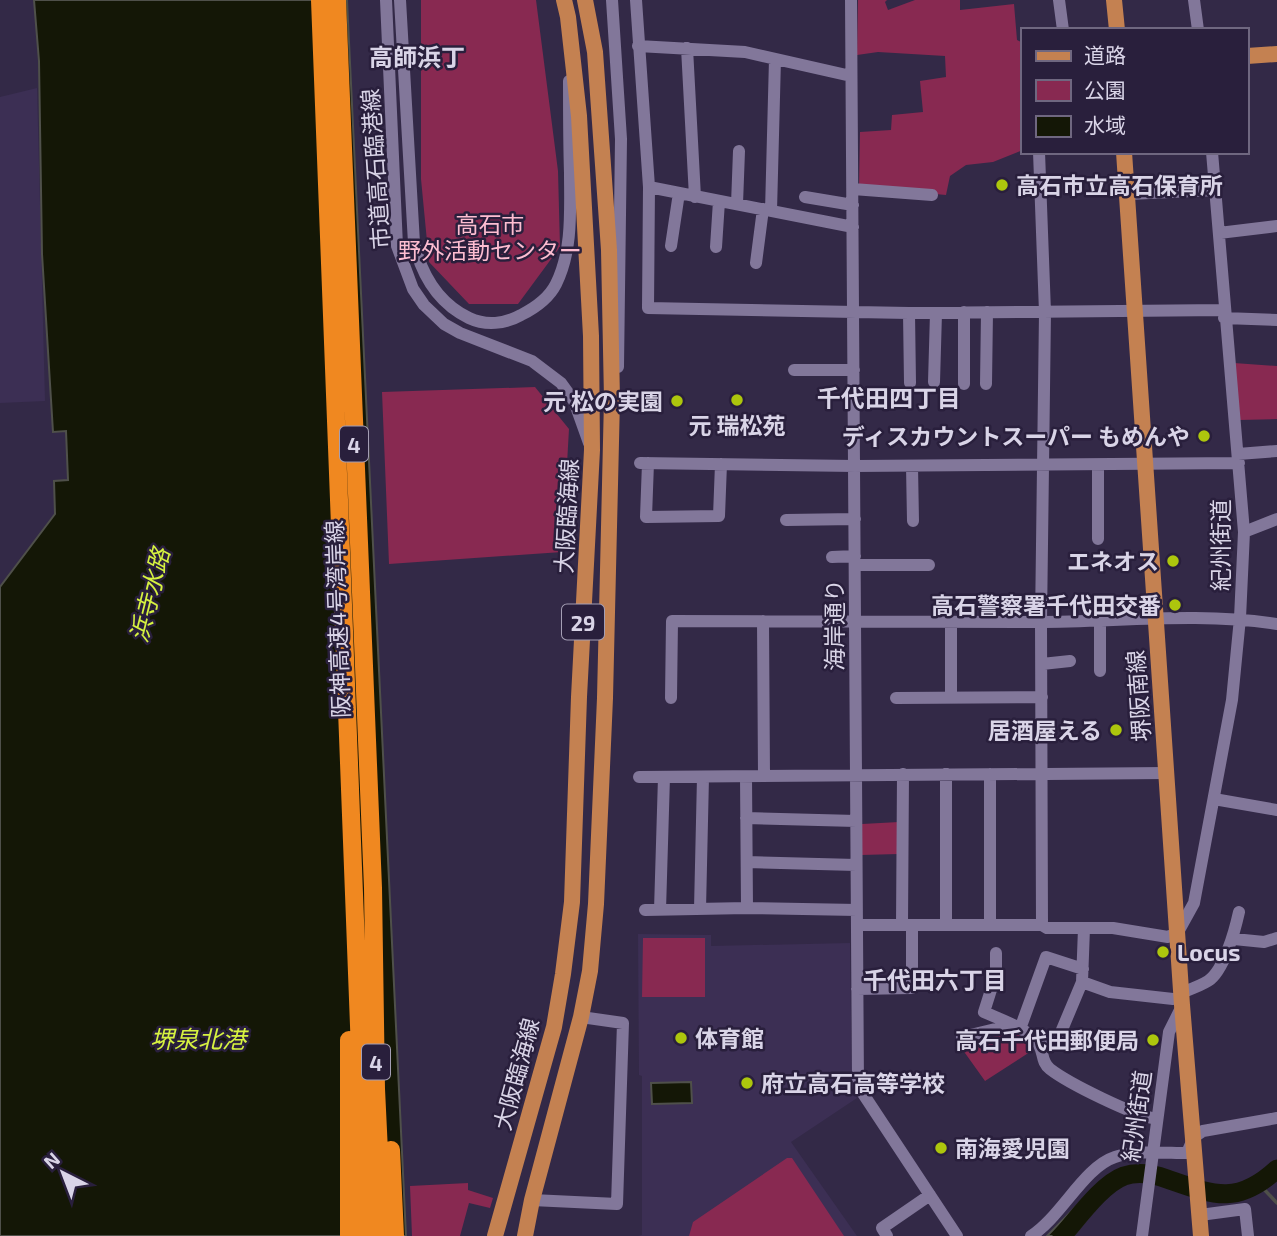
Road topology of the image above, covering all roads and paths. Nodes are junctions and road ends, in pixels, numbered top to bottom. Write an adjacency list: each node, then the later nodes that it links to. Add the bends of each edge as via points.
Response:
1 (320, 0): 94 (highway, 阪神高速4号湾岸線 / 4)
2 (337, 0): 112 (highway, 阪神高速4号湾岸線 / 4)
3 (386, 0): 60 (street, 市道高石臨港線, via 397,246 409,281 424,305 444,324 532,361 561,383 574,401)
4 (400, 0): 13 (street, 市道高石臨港線, via 418,260 423,274 446,302 459,313 486,322 500,323 531,310 555,287 562,270 570,226)
5 (564, 0): 13 (main road, 大阪臨海線 / 29)
6 (585, 0): 69 (main road, 大阪臨海線 / 29, via 595,52 610,250)
7 (612, 0): 69 (street, via 621,139 619,346)
8 (636, 0): 17 (street)
9 (851, 0): 22 (street, 海岸通り)
10 (1059, 0): 14 (street)
11 (1114, 0): 15 (main road)
12 (1194, 0): 16 (street)
13 (568, 17): 60 (main road, 大阪臨海線 / 29, via 589,271)
14 (1063, 28)
15 (1116, 28)
16 (1198, 28)
17 (638, 47): 18 (street); 27 (street)
18 (687, 48): 21 (street); 33 (street)
19 (1277, 54): 20 (main road)
20 (1249, 56)
21 (775, 59): 22 (street); 38 (street)
22 (851, 76): 28 (street, 海岸通り)
23 (738, 151): 36 (street)
24 (1039, 154): 49 (street)
25 (1124, 154): 31 (main road, 堺阪南線)
26 (1212, 154): 29 (street, 紀州街道)
27 (649, 187): 30 (street); 46 (street, via 648,308)
28 (853, 189): 32 (street); 37 (street, 海岸通り)
29 (1216, 190): 31 (street); 41 (street, 紀州街道)
30 (679, 193): 33 (street); 42 (street)
31 (1128, 194): 45 (main road, 堺阪南線)
32 (932, 195)
33 (695, 197): 35 (street)
34 (805, 197): 37 (street)
35 (719, 201): 36 (street); 43 (street)
36 (737, 204): 38 (street)
37 (853, 205): 40 (street, 海岸通り)
38 (767, 210): 40 (street); 44 (street)
39 (1277, 226): 41 (street)
40 (853, 227): 46 (street, 海岸通り)
41 (1219, 233): 52 (street, 紀州街道)
42 (671, 246)
43 (716, 247)
44 (756, 263)
45 (1135, 310): 49 (street); 52 (street); 66 (main road, 堺阪南線)
46 (854, 311): 50 (street); 55 (street, 海岸通り)
47 (964, 312): 48 (street); 51 (street); 58 (street)
48 (987, 312): 49 (street); 59 (street)
49 (1045, 312): 64 (street)
50 (909, 313): 51 (street); 57 (street)
51 (936, 313): 56 (street)
52 (1224, 314): 53 (street); 62 (street, 紀州街道)
53 (1277, 320)
54 (794, 370): 55 (street)
55 (854, 370): 67 (street, 海岸通り)
56 (934, 382)
57 (910, 383)
58 (964, 384)
59 (986, 384)
60 (592, 450): 147 (main road, 大阪臨海線 / 29, via 571,914 554,1027)
61 (1277, 450): 62 (street)
62 (1239, 458): 66 (street); 74 (street, 紀州街道)
63 (721, 464): 63 (street, via 719,516 646,517 644,463); 67 (street)
64 (1044, 465): 65 (street); 68 (street); 85 (street)
65 (1098, 465): 66 (street); 75 (street)
66 (1146, 465): 79 (main road, 堺阪南線)
67 (855, 466): 68 (street); 70 (street, 海岸通り)
68 (912, 466): 73 (street)
69 (611, 483): 132 (main road, 大阪臨海線 / 29, via 596,904)
70 (855, 519): 72 (street); 77 (street, 海岸通り)
71 (1277, 519): 74 (street)
72 (786, 520)
73 (913, 521)
74 (1244, 532): 80 (street, 紀州街道)
75 (1098, 540)
76 (832, 557): 77 (street)
77 (855, 561): 78 (street); 81 (street, 海岸通り)
78 (929, 565)
79 (1155, 618): 80 (street); 82 (street); 95 (main road, 堺阪南線)
80 (1240, 618): 86 (street); 106 (street, 紀州街道, via 1232,700)
81 (855, 620): 83 (street); 84 (street); 100 (street, 海岸通り)
82 (1100, 620): 85 (street); 89 (street)
83 (763, 621): 92 (street, via 672,621); 102 (street)
84 (951, 621): 85 (street); 90 (street)
85 (1041, 622): 88 (street)
86 (1277, 624)
87 (1070, 661): 88 (street)
88 (1042, 664): 91 (street)
89 (1100, 671)
90 (951, 697): 91 (street); 93 (street)
91 (1042, 697): 99 (street)
92 (671, 698)
93 (896, 698)
94 (350, 748): 143 (highway); 144 (highway, 阪神高速4号湾岸線 / 4)
95 (1166, 773): 99 (street); 125 (main road, 堺阪南線)
96 (902, 774): 97 (street); 100 (street); 119 (street)
97 (946, 774): 98 (street); 120 (street)
98 (990, 774): 99 (street); 121 (street)
99 (1043, 774): 122 (street)
100 (856, 775): 102 (street); 109 (street, 海岸通り)
101 (639, 776): 103 (street)
102 (764, 776): 105 (street)
103 (664, 777): 104 (street); 116 (street)
104 (703, 777): 105 (street); 114 (street)
105 (746, 777): 108 (street)
106 (1214, 799): 107 (street); 125 (street, 紀州街道, via 1194,903)
107 (1277, 810)
108 (746, 818): 109 (street); 110 (street)
109 (856, 821): 111 (street, 海岸通り)
110 (747, 862): 111 (street); 113 (street)
111 (856, 865): 117 (street, 海岸通り)
112 (373, 888): 145 (highway, 阪神高速4号湾岸線 / 4); 146 (highway)
113 (747, 908): 114 (street); 117 (street)
114 (700, 909): 116 (street)
115 (645, 910): 116 (street)
116 (660, 910)
117 (857, 910): 123 (street, 海岸通り)
118 (1239, 912): 127 (street)
119 (907, 925): 120 (street); 123 (street); 130 (street, via 912,988)
120 (946, 925): 121 (street)
121 (990, 925): 122 (street)
122 (1042, 925): 124 (street)
123 (857, 926): 130 (street, 海岸通り)
124 (1084, 928): 125 (street, via 1168,937); 129 (street)
125 (1178, 932): 131 (main road, 堺阪南線)
126 (1277, 938): 127 (street, via 1264,942)
127 (1234, 939): 131 (street, via 1210,980)
128 (996, 953): 133 (street, via 996,974 984,1012)
129 (1083, 976): 131 (street, via 1111,992); 133 (street, via 1046,957); 135 (street, via 1056,1044)
130 (857, 989): 140 (street, 海岸通り, via 858,1086)
131 (1179, 999): 137 (street, 紀州街道, via 1169,1032); 138 (main road, 堺阪南線)
132 (581, 1017): 141 (main road, 大阪臨海線 / 29); 141 (street, via 623,1023 617,1204)
133 (1016, 1027): 134 (street); 135 (street)
134 (962, 1037)
135 (1040, 1047): 137 (street, via 1046,1067)
136 (1277, 1118): 138 (street, via 1203,1131)
137 (1157, 1119): 139 (street, 紀州街道)
138 (1194, 1137): 139 (street, via 1187,1153); 142 (main road, 堺阪南線)
139 (1152, 1157): 151 (street, via 1109,1159); 152 (street, 紀州街道)
140 (930, 1195): 149 (street, via 882,1228); 150 (street, 海岸通り)
141 (532, 1200): 148 (main road, 大阪臨海線 / 29)
142 (1199, 1209): 153 (main road, 堺阪南線); 154 (street, via 1245,1209)
143 (350, 1236)
144 (367, 1236)
145 (383, 1236)
146 (395, 1236)
147 (495, 1236)
148 (525, 1236)
149 (887, 1236)
150 (957, 1236)
151 (1031, 1236)
152 (1142, 1236)
153 (1201, 1236)
154 (1248, 1236)

